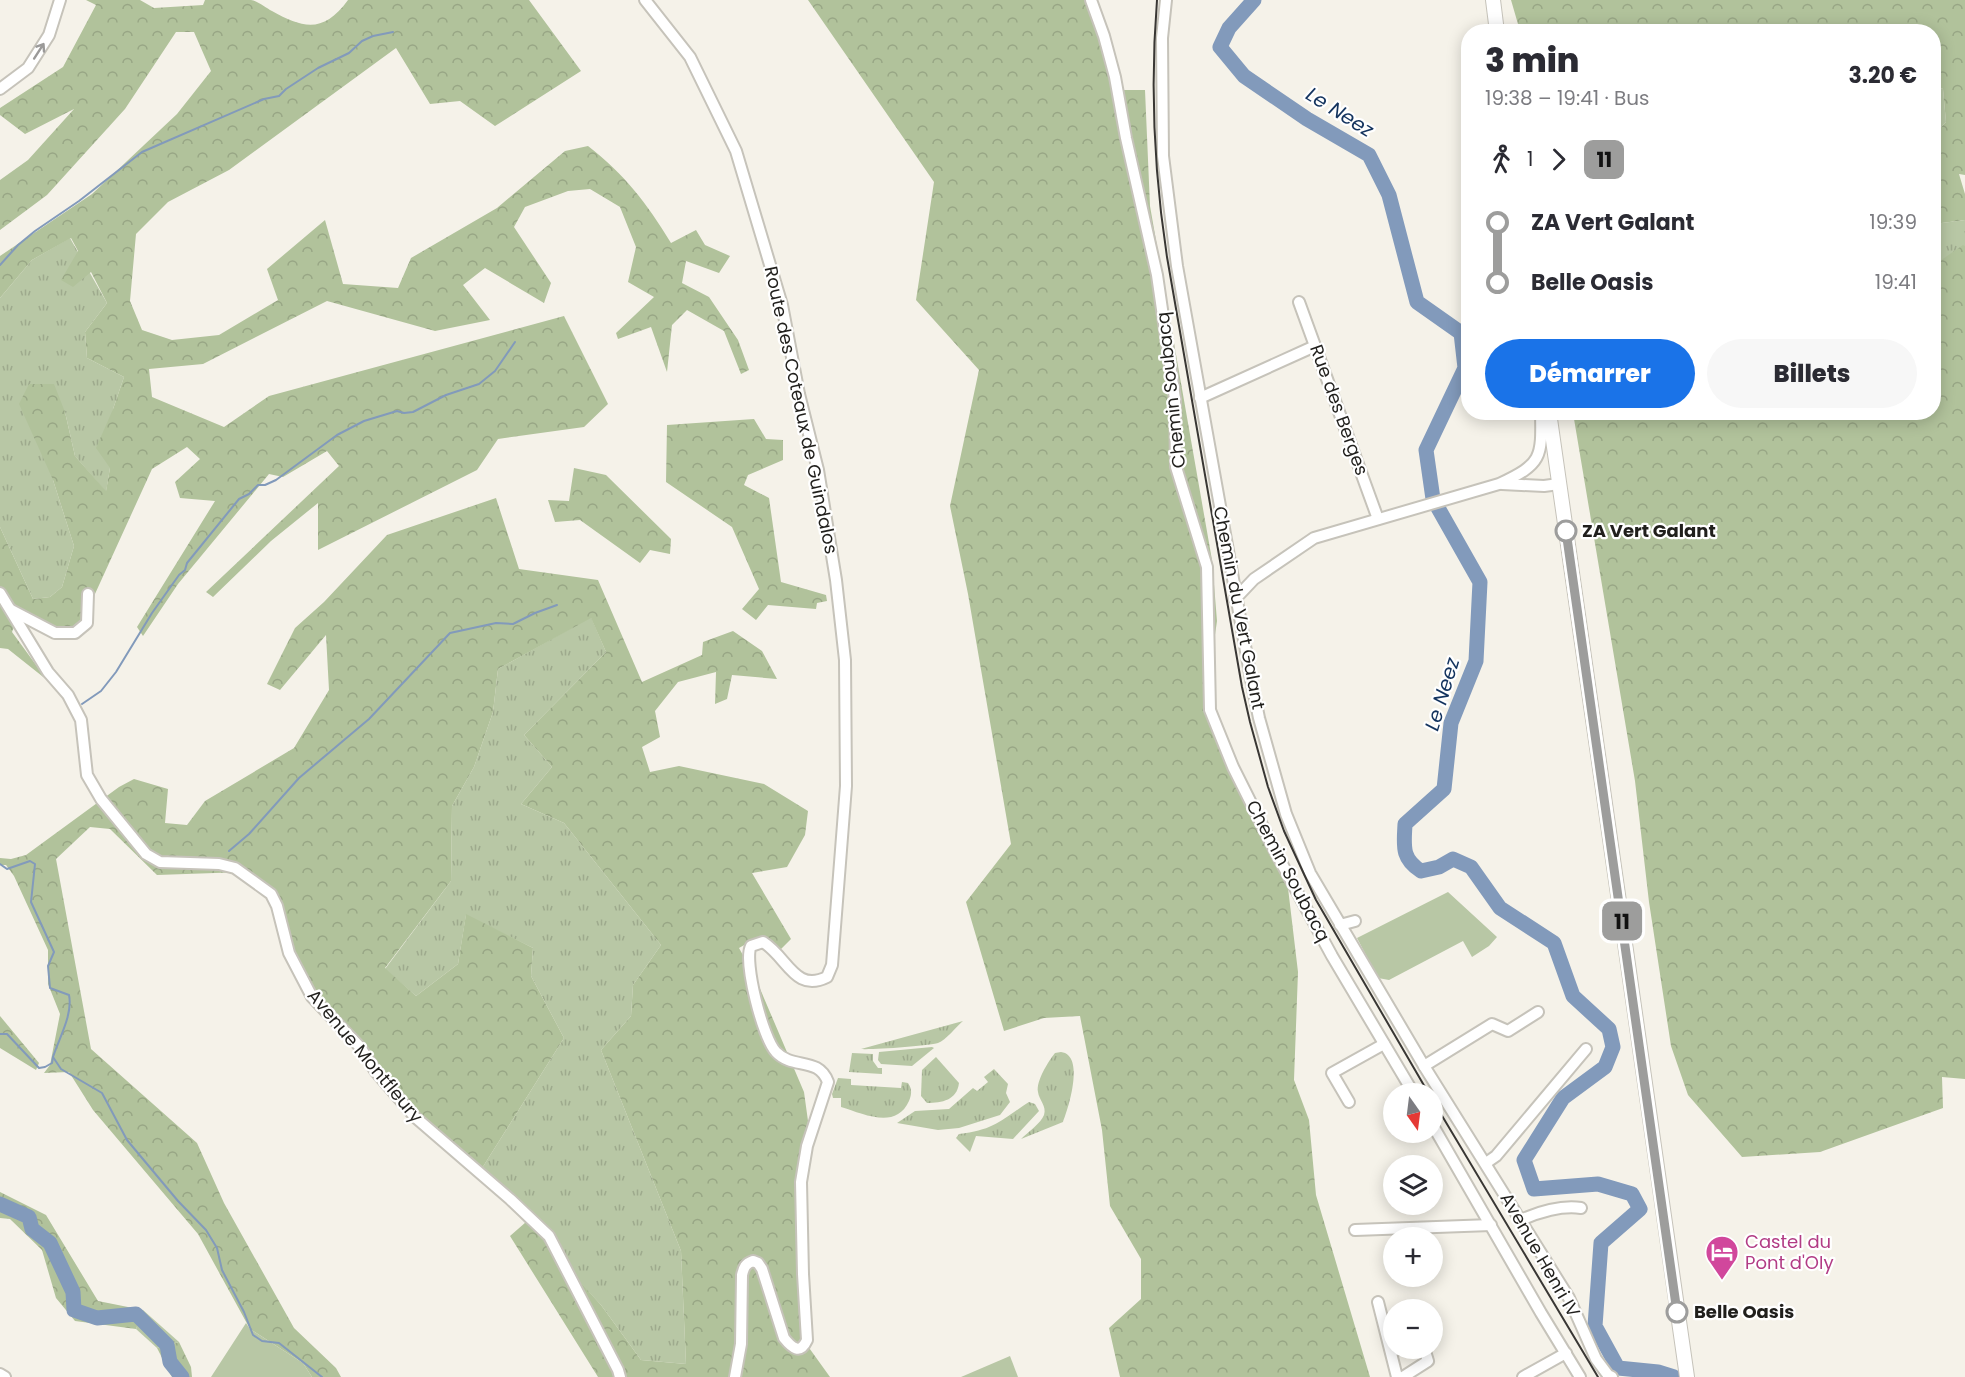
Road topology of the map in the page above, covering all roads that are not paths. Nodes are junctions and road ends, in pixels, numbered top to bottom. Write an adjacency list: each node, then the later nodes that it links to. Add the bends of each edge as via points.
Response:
1 (60, 0): 7 (street, one-way to 1, via 27,68 49,35)
2 (645, 0): 44 (street, Route des Coteaux de Guindalos, via 690,57 736,151 768,252 818,470 845,660 846,786 832,965 827,977 817,982 806,981 763,942 748,951 768,1041 787,1061 818,1067 828,1082 807,1146 801,1182 807,1340 799,1350 784,1338 762,1269 753,1261 747,1263 742,1275 741,1344)
3 (1091, 0): 25 (street, Chemin Soubacq, via 1115,76 1157,274 1175,399 1176,466 1207,567 1210,710 1275,851)
4 (1166, 0): 10 (street, Chemin du Vert Galant, via 1162,38 1163,156)
5 (1493, 0): 6 (main road)
6 (1496, 24)
7 (0, 89)
8 (1299, 302): 9 (street, Rue des Berges)
9 (1316, 346): 10 (street); 17 (street, Rue des Berges)
10 (1200, 398): 20 (street, Chemin du Vert Galant)
11 (1541, 420): 13 (street, via 1541,450)
12 (1550, 420): 14 (main road)
13 (1534, 463): 14 (street, via 1549,464); 15 (street); 16 (street, via 1528,474)
14 (1558, 478): 16 (street); 50 (main road)
15 (1499, 484): 16 (street); 17 (street)
16 (1536, 485)
17 (1378, 519): 20 (street, via 1314,538 1254,579)
18 (0, 593): 21 (street, Avenue Montfleury)
19 (88, 594): 21 (street, via 87,623 75,633 54,633)
20 (1235, 599): 23 (street, Chemin du Vert Galant, via 1259,718 1287,814 1310,873)
21 (10, 610): 43 (street, Avenue Montfleury, via 81,720 87,775 101,799 146,854 160,862 235,868 271,894 289,953 312,998 360,1047 415,1117 549,1236)
22 (1355, 921): 23 (street)
23 (1340, 925): 27 (street, Chemin du Vert Galant)
24 (1538, 1012): 27 (street, via 1508,1031 1492,1024)
25 (1384, 1044): 28 (street, Chemin Soubacq); 29 (street, via 1332,1073)
26 (1586, 1049): 31 (street)
27 (1424, 1066): 31 (street, Chemin du Vert Galant)
28 (1407, 1083)
29 (1349, 1102)
30 (1443, 1143): 34 (street)
31 (1486, 1163): 33 (street, Avenue Henri IV)
32 (1581, 1208): 33 (street, via 1573,1206)
33 (1521, 1220): 49 (street, Avenue Henri IV, via 1569,1298 1596,1359)
34 (1491, 1225): 35 (street); 38 (street)
35 (1355, 1230)
36 (1378, 1302): 37 (street)
37 (1383, 1321)
38 (1566, 1353): 47 (street); 48 (street)
39 (1393, 1359): 45 (street)
40 (1427, 1359): 46 (street)
41 (0, 1374): 42 (street)
42 (5, 1377)
43 (620, 1377)
44 (735, 1377)
45 (1397, 1377)
46 (1403, 1377)
47 (1522, 1377)
48 (1580, 1377)
49 (1612, 1377)
50 (1687, 1377)

